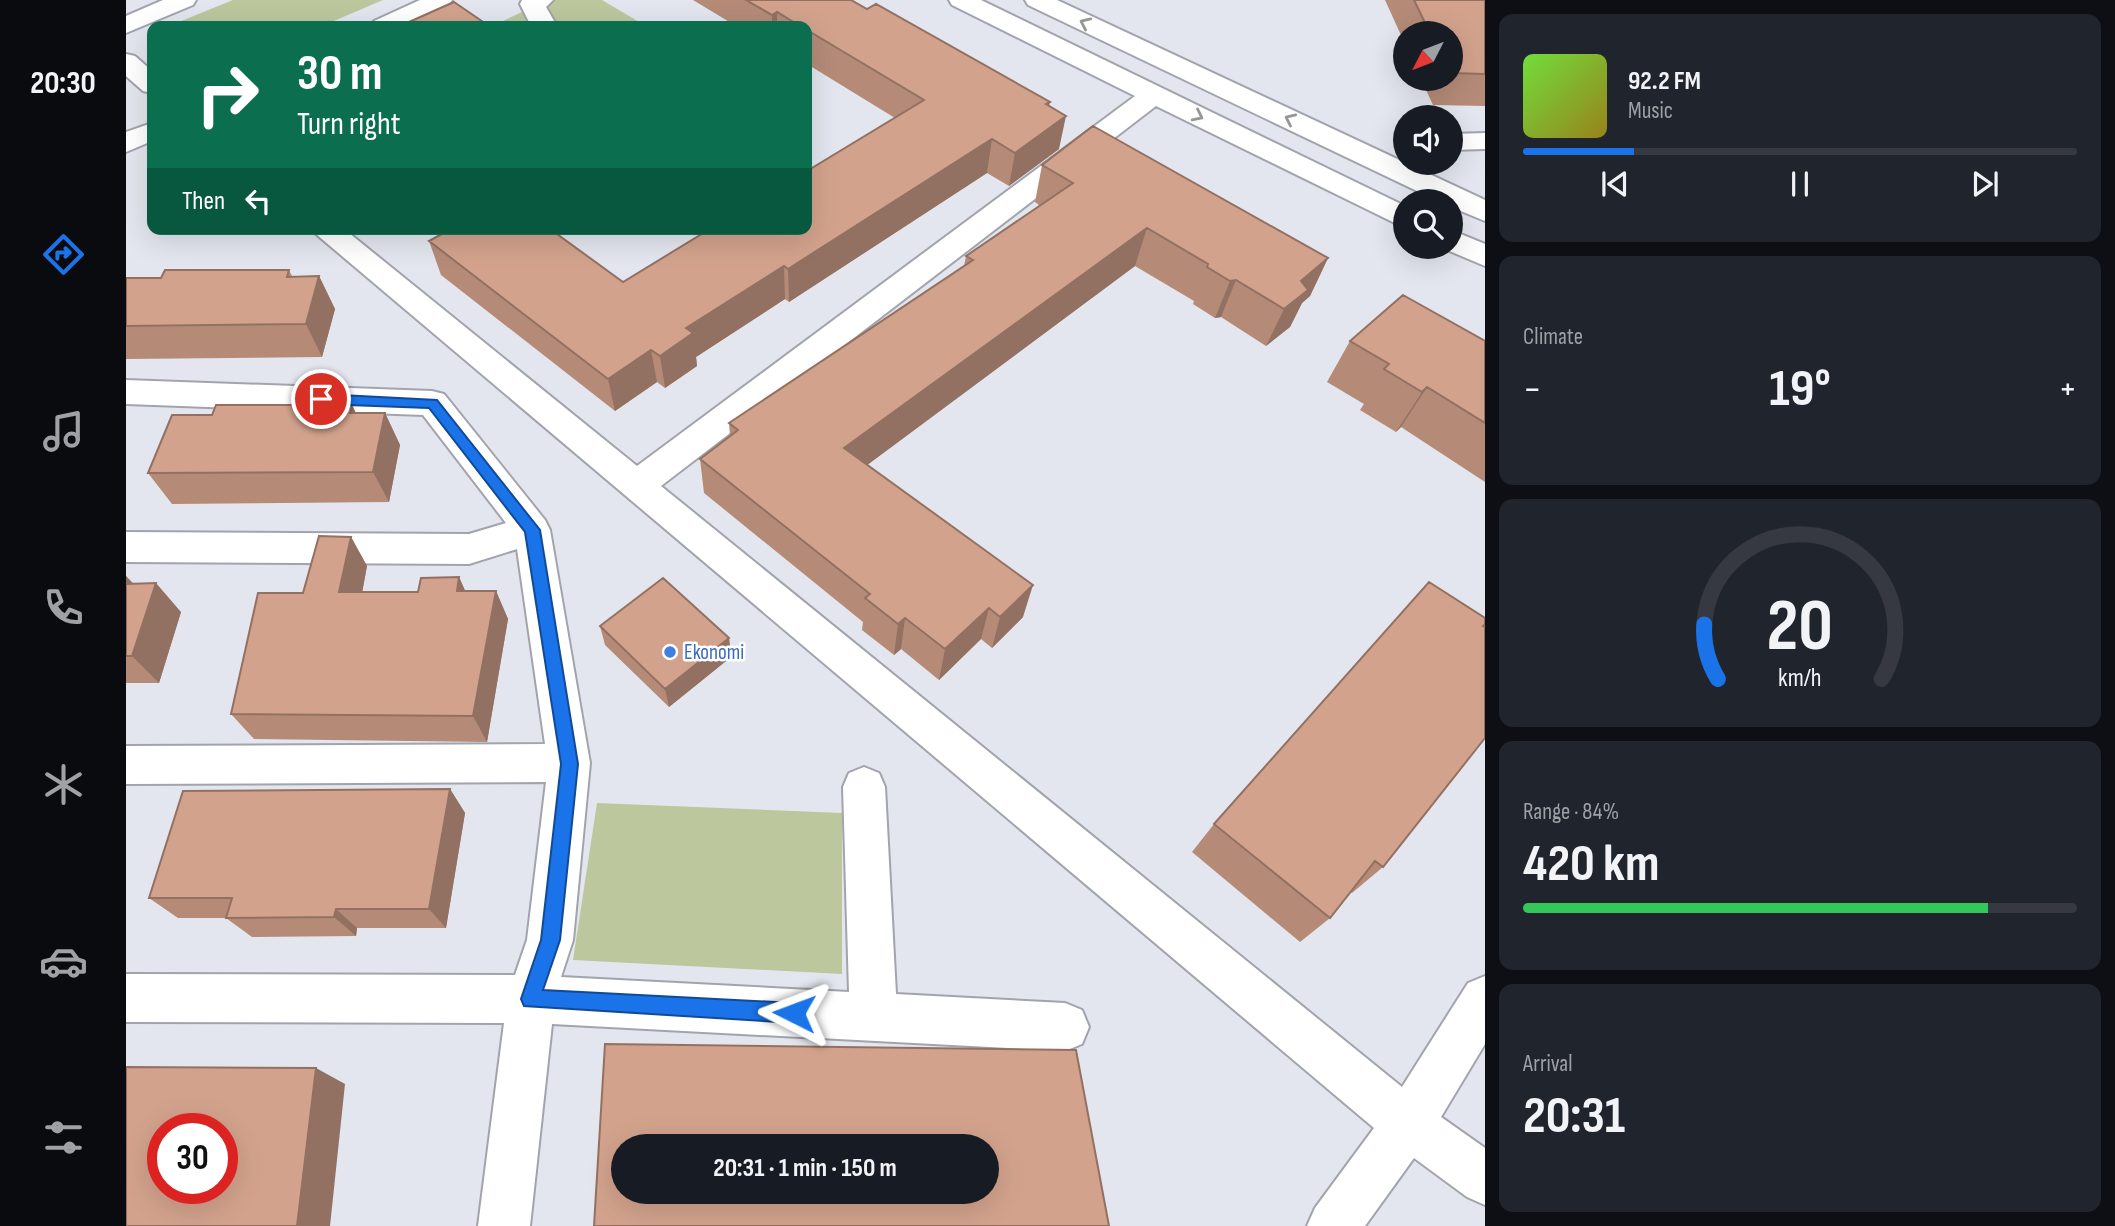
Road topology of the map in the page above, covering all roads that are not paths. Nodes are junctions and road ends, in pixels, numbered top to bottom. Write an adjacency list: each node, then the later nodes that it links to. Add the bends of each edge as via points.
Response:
1 (184, 0): 8 (street)
2 (440, 0): 6 (street)
3 (541, 0): 7 (street, via 531,4)
4 (961, 0): 11 (street)
5 (1037, 0): 13 (street, one-way to 5)
6 (394, 21)
7 (541, 21)
8 (126, 24)
9 (126, 62): 10 (street)
10 (147, 81)
11 (1154, 95): 18 (street, one-way to 18); 24 (street)
12 (147, 133): 17 (street)
13 (1339, 142): 14 (street); 19 (street)
14 (1393, 142)
15 (1463, 142): 16 (street)
16 (1485, 142)
17 (126, 143)
18 (1393, 212)
19 (1485, 212)
20 (333, 235): 24 (street)
21 (1463, 246): 22 (street)
22 (1485, 256)
23 (126, 392): 25 (street, via 432,403)
24 (636, 486): 35 (street)
25 (532, 530): 26 (street, via 468,549); 27 (street)
26 (126, 547)
27 (569, 764): 28 (street); 31 (street, via 550,940)
28 (126, 765)
29 (864, 787): 33 (street)
30 (126, 998): 31 (street)
31 (531, 999): 33 (street); 37 (street)
32 (1485, 1000): 35 (street)
33 (873, 1017): 34 (street)
34 (1065, 1027)
35 (1408, 1124): 36 (street); 38 (street)
36 (1485, 1180)
37 (504, 1226)
38 (1334, 1226)

